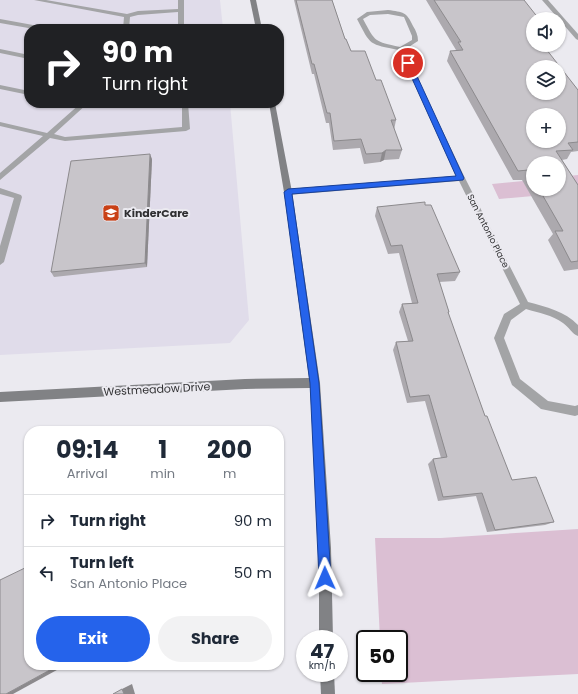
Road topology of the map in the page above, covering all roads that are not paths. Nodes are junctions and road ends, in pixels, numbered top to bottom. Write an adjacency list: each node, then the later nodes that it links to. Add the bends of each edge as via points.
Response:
1 (37, 0): 6 (street)
2 (181, 0): 5 (street)
3 (253, 0): 10 (main road)
4 (545, 0): 12 (street)
5 (181, 10): 6 (street); 9 (street)
6 (126, 16): 8 (street)
7 (0, 21): 11 (street)
8 (126, 24)
9 (181, 24)
10 (257, 24)
11 (24, 25)
12 (578, 38)
13 (401, 49): 13 (street, via 371,40 360,19 364,15 388,12 406,16 415,41); 24 (street, San Antonio Place)
14 (0, 51): 15 (street)
15 (24, 56)
16 (0, 87): 17 (street)
17 (24, 92)
18 (79, 108): 22 (street)
19 (185, 108): 22 (street, via 186,129 65,139)
20 (273, 108): 26 (main road)
21 (0, 124): 22 (street)
22 (48, 135): 23 (street)
23 (1, 174)
24 (461, 178): 26 (street); 28 (street, San Antonio Place)
25 (0, 191): 27 (street, via 18,197)
26 (288, 192): 30 (main road)
27 (0, 262)
28 (525, 305): 29 (street, via 550,311 573,324); 32 (street, via 507,317 499,338 516,382 545,405)
29 (578, 332)
30 (314, 383): 31 (main road, Westmeadow Drive, via 245,384); 33 (main road, via 325,548)
31 (0, 397)
32 (578, 410)
33 (326, 630)
34 (327, 682): 35 (main road)
35 (328, 694)

